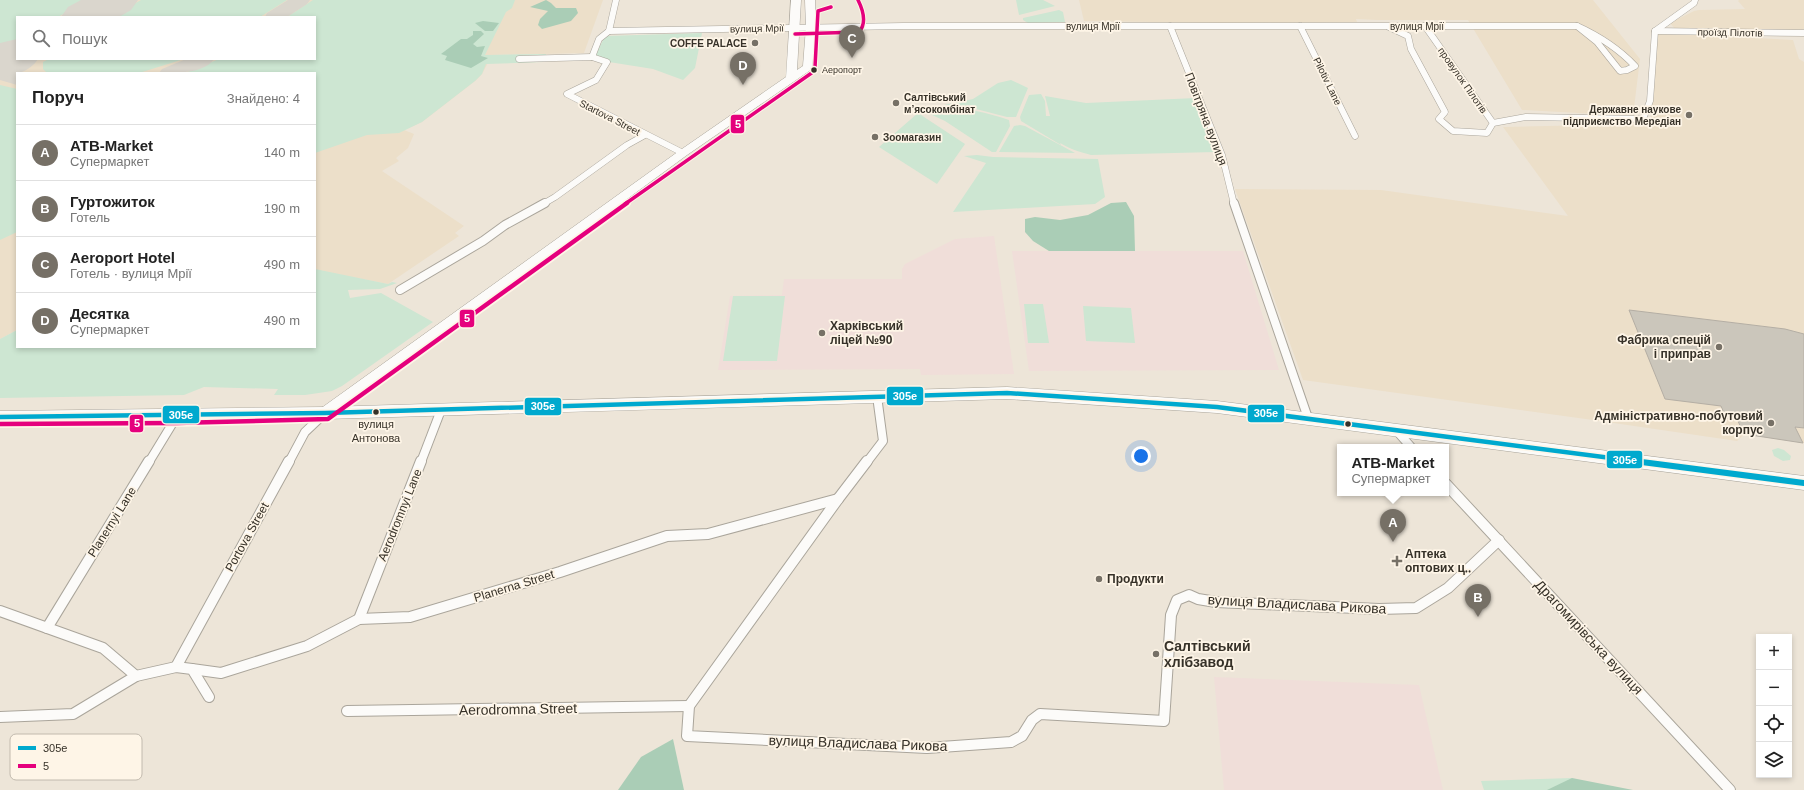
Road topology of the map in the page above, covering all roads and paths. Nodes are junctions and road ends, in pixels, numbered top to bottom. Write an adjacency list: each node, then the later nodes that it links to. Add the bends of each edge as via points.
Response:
1 (616, 0): 12 (street)
2 (796, 0): 10 (main road)
3 (810, 0): 11 (main road)
4 (1695, 0): 13 (street)
5 (1170, 26): 6 (street, вулиця Мрії); 11 (street, вулиця Мрії); 28 (street, Повітряна вулиця, via 1222,154 1233,200)
6 (1300, 26): 7 (street, вулиця Мрії); 20 (street, Pilotiv Lane)
7 (1387, 26): 8 (street, вулиця Мрії); 18 (street, провулок Пілотів, via 1408,36 1411,48 1445,112 1439,119 1453,131 1487,133)
8 (1425, 26): 9 (street, вулиця Мрії); 18 (street, провулок Пілотів)
9 (1577, 26): 9 (street, вулиця Мрії, via 1625,54 1635,66 1620,71 1597,42)
10 (795, 27): 11 (street, вулиця Мрії); 12 (street, вулиця Мрії); 17 (main road)
11 (811, 27): 17 (main road, via 808,67)
12 (609, 30): 15 (street, via 599,39)
13 (1655, 31): 14 (street, проїзд Пілотів); 18 (street, via 1650,101 1643,119 1526,117)
14 (1804, 33)
15 (592, 57): 16 (street); 19 (street, Startova Street, via 607,62 596,80 566,94)
16 (519, 59)
17 (791, 79): 21 (main road)
18 (1493, 123)
19 (645, 135): 21 (street, Startova Street); 22 (street, via 626,145 554,197)
20 (1355, 136)
21 (683, 153): 25 (main road)
22 (400, 290)
23 (877, 396): 24 (highway); 28 (highway, via 1007,393 1216,407); 33 (street, via 882,441)
24 (441, 410): 25 (highway); 36 (street, Aerodromnyi Lane)
25 (325, 413): 26 (highway); 38 (street, Portova Street, via 305,432)
26 (177, 416): 27 (highway); 37 (street, Planernyi Lane)
27 (0, 417)
28 (1308, 418): 29 (highway)
29 (1396, 430): 30 (street); 31 (highway)
30 (1408, 444)
31 (1804, 483)
32 (1449, 487): 34 (street, Драгомирівська вулиця)
33 (838, 499): 36 (street, Planerna Street, via 708,534 667,536 560,572 410,616); 42 (street)
34 (1499, 540): 42 (street, вулиця Владислава Рикова, via 1448,588 1416,608 1379,610 1216,602 1189,595 1177,600 1171,615 1164,721 1040,714 1032,720 1022,736 1011,742 927,748 687,736); 45 (street, Драгомирівська вулиця)
35 (0, 611): 37 (street)
36 (359, 619): 39 (street, Planerna Street, via 307,646 221,673)
37 (47, 628): 40 (street, via 103,648)
38 (176, 667): 39 (street); 40 (street)
39 (192, 669): 41 (street)
40 (136, 676): 44 (street, via 73,714)
41 (209, 697)
42 (689, 706): 43 (street, Aerodromna Street)
43 (347, 711)
44 (0, 717)
45 (1730, 790)

